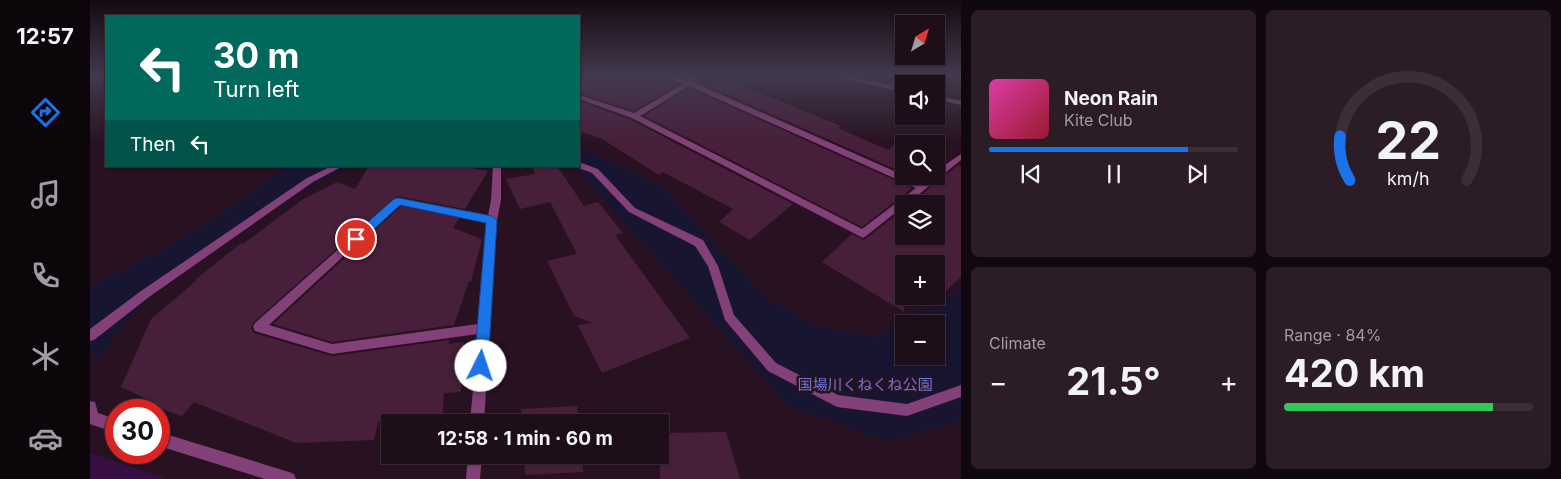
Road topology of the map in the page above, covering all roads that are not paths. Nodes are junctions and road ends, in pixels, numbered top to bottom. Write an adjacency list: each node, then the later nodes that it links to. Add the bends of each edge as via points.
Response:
1 (583, 98): 6 (street)
2 (664, 98): 6 (street)
3 (723, 98): 13 (street)
4 (945, 99): 5 (street)
5 (961, 103)
6 (636, 116): 13 (street, via 863,234)
7 (961, 156): 11 (street)
8 (580, 165): 17 (street, via 595,171 632,210 699,243 713,266 728,317 772,367 837,401 908,410)
9 (337, 167): 16 (street, via 310,180)
10 (497, 167): 14 (street)
11 (945, 169)
12 (925, 185): 13 (street)
13 (922, 187)
14 (492, 220): 15 (street); 15 (street, via 398,202 258,327 332,348)
15 (484, 328): 19 (street)
16 (90, 336)
17 (961, 391)
18 (90, 407): 20 (street, via 92,418)
19 (478, 414)
20 (105, 422)
21 (170, 442): 23 (street)
22 (474, 464): 24 (street)
23 (289, 479)
24 (473, 479)

